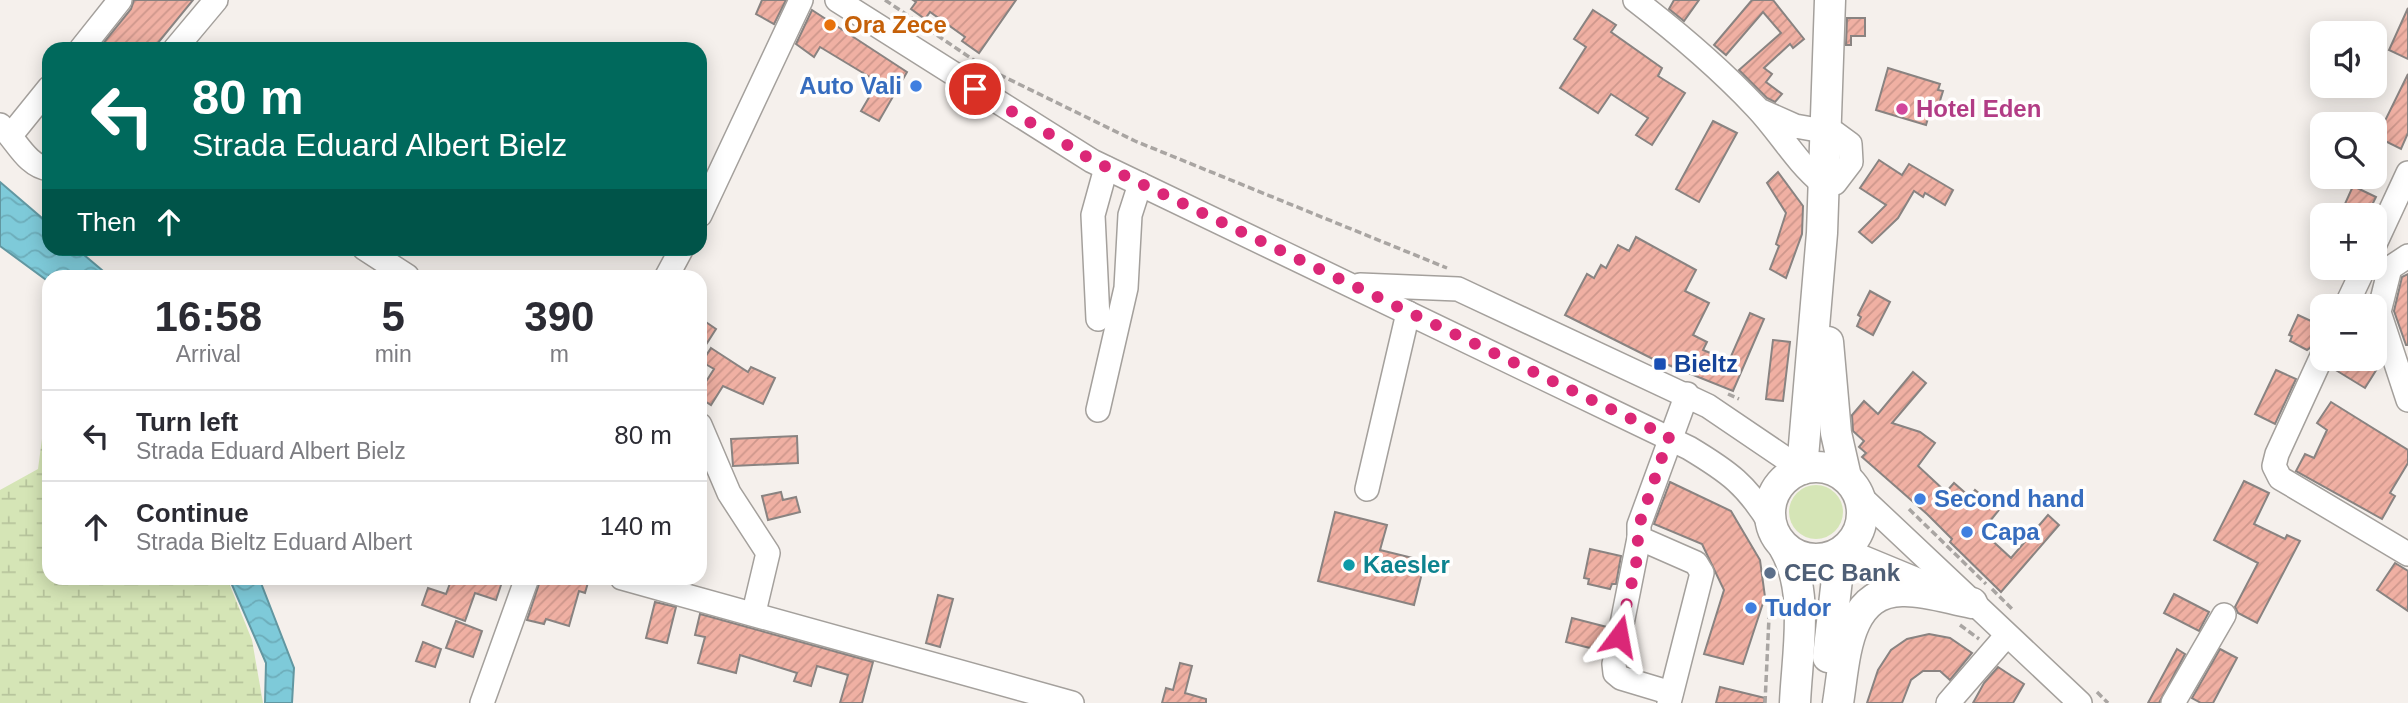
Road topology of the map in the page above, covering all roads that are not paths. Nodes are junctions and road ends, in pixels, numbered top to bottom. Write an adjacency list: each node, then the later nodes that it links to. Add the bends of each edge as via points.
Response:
1 (216, 0): 8 (street)
2 (801, 0): 18 (street)
3 (837, 0): 13 (street)
4 (1635, 0): 10 (street, via 1688,42)
5 (1830, 0): 12 (main road)
6 (114, 2): 7 (street)
7 (85, 42)
8 (182, 42)
9 (42, 95): 11 (street)
10 (1759, 110): 12 (street, via 1795,126); 17 (street, via 1793,156)
11 (6, 130): 14 (street)
12 (1824, 132): 17 (main road)
13 (1106, 167): 16 (street); 26 (street, via 1093,215)
14 (42, 168)
15 (2408, 173): 19 (street)
16 (1140, 184): 24 (street); 30 (street, via 1130,215 1126,288)
17 (1823, 184): 20 (main road)
18 (707, 200)
19 (2387, 218)
20 (1822, 233): 33 (main road); 34 (main road, via 1830,385 1836,433)
21 (376, 256): 23 (street)
22 (2408, 256): 28 (street, via 2390,268 2379,302)
23 (398, 270)
24 (1351, 284): 25 (street); 29 (street, via 1458,289)
25 (1408, 313): 31 (street); 35 (street)
26 (1098, 319)
27 (2315, 371): 39 (street, via 2277,454 2274,466 2280,478)
28 (2406, 391)
29 (1687, 394): 31 (street); 33 (street)
30 (1098, 410)
31 (1669, 437): 36 (street, via 1730,474 1751,493); 37 (street, via 1639,525)
32 (707, 441): 43 (street, via 729,493 768,553)
33 (1801, 469): 34 (main road, via 1830,468); 36 (main road, via 1784,480 1773,496)
34 (1852, 486): 38 (main road, via 1861,525); 42 (street)
35 (1367, 489)
36 (1778, 536): 38 (main road, via 1811,560); 50 (main road, via 1794,566 1797,586)
37 (1639, 538): 47 (street, via 1615,673); 47 (street, via 1696,562 1702,573)
38 (1843, 552): 42 (street); 51 (main road)
39 (2408, 554)
40 (524, 585): 48 (street)
41 (649, 585): 43 (street)
42 (1962, 611): 45 (street); 52 (main road, via 1901,591 1870,602 1849,634)
43 (754, 612): 49 (street)
44 (2224, 615): 54 (street)
45 (2007, 634): 46 (street); 53 (street)
46 (2084, 693)
47 (1670, 698)
48 (482, 703)
49 (1073, 703)
50 (1795, 703)
51 (1823, 703)
52 (1838, 703)
53 (1948, 703)
54 (2173, 703)

